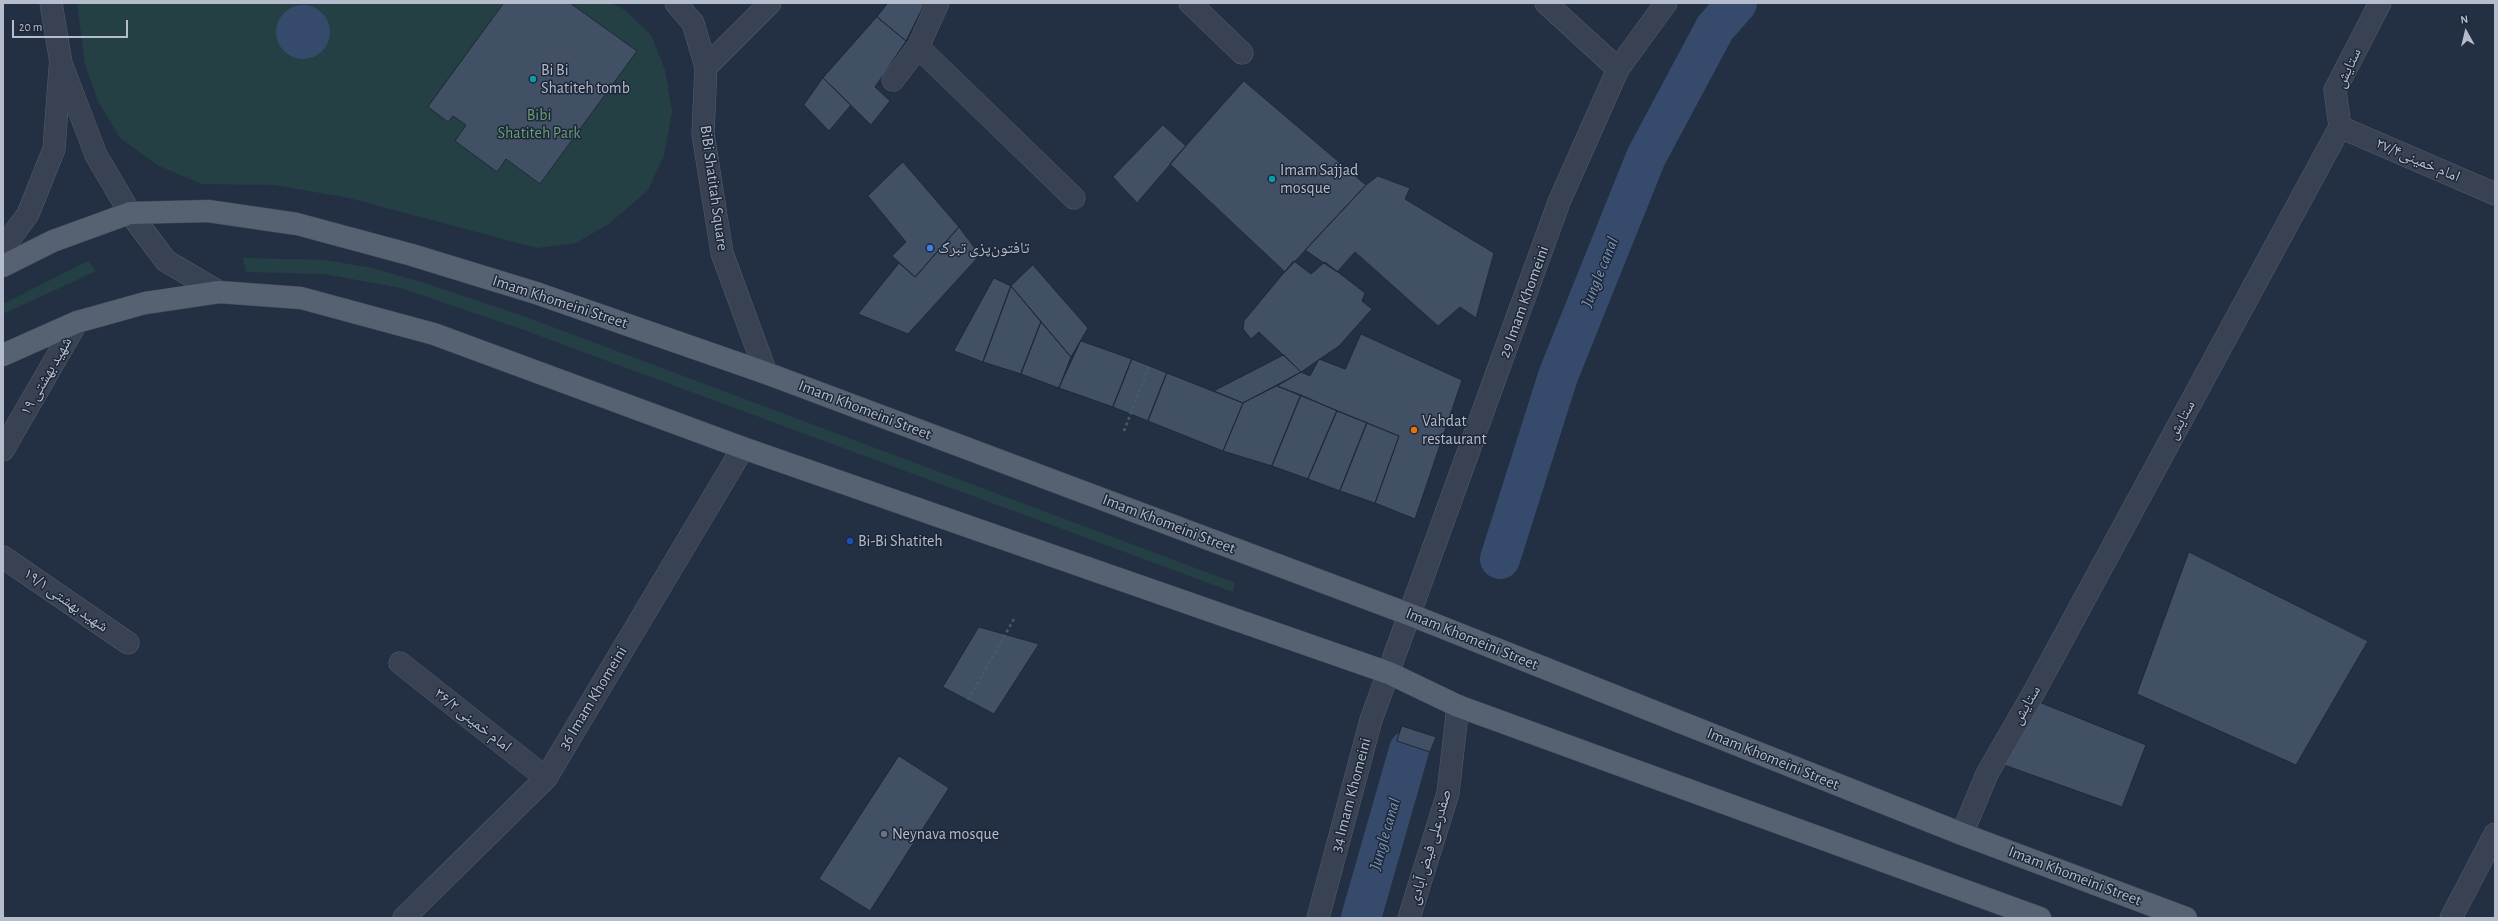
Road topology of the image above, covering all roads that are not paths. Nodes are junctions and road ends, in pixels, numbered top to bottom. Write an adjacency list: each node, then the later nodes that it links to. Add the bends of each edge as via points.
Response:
1 (51, 3): 11 (street)
2 (676, 3): 12 (street, BiBi Shatitah Square, via 693,23)
3 (770, 3): 12 (street)
4 (938, 3): 9 (street)
5 (1190, 3): 10 (street)
6 (1546, 3): 13 (street)
7 (1666, 3): 13 (street, 29 Imam Khomeini)
8 (2380, 3): 15 (street, ستایش, via 2335,90)
9 (918, 47): 14 (street); 17 (street)
10 (1242, 53)
11 (61, 63): 18 (street, via 96,155); 19 (street, via 54,149 28,214)
12 (706, 67): 24 (street, BiBi Shatitah Square, via 703,134 722,252)
13 (1618, 69): 28 (street, 29 Imam Khomeini, via 1559,202)
14 (893, 80)
15 (2340, 127): 16 (street, امام خمینی۲۷/۴); 34 (street, ستایش, via 2033,694 1987,774)
16 (2495, 194)
17 (1074, 198)
18 (130, 213): 20 (main road, Imam Khomeini Street, via 53,241); 21 (street, via 166,261); 24 (main road, Imam Khomeini Street, via 208,211 297,224 412,255 536,293)
19 (3, 248)
20 (3, 266)
21 (219, 292): 22 (main road, via 145,303); 25 (main road, via 301,298 434,334)
22 (77, 322): 23 (main road); 26 (street, شهید بهشتی ۱۹)
23 (3, 355)
24 (766, 373): 28 (main road, Imam Khomeini Street)
25 (742, 448): 31 (main road); 33 (street, 36 Imam Khomeini)
26 (3, 450)
27 (3, 557): 29 (street, شهید بهشتی ۱۹/۱)
28 (1411, 615): 31 (street, 29 Imam Khomeini); 34 (main road, Imam Khomeini Street)
29 (128, 643)
30 (400, 663): 33 (street, امام خمینی ۳۶/۲)
31 (1390, 673): 32 (main road); 37 (street, 34 Imam Khomeini, via 1372,720)
32 (1458, 706): 38 (street, صفدرعلی فیض آبادی, via 1448,792); 39 (main road)
33 (546, 778): 36 (street, 36 Imam Khomeini)
34 (1962, 834): 40 (main road, Imam Khomeini Street)
35 (2495, 834): 41 (street)
36 (404, 918)
37 (1318, 918)
38 (1409, 918)
39 (2040, 918)
40 (2186, 918)
41 (2451, 918)

